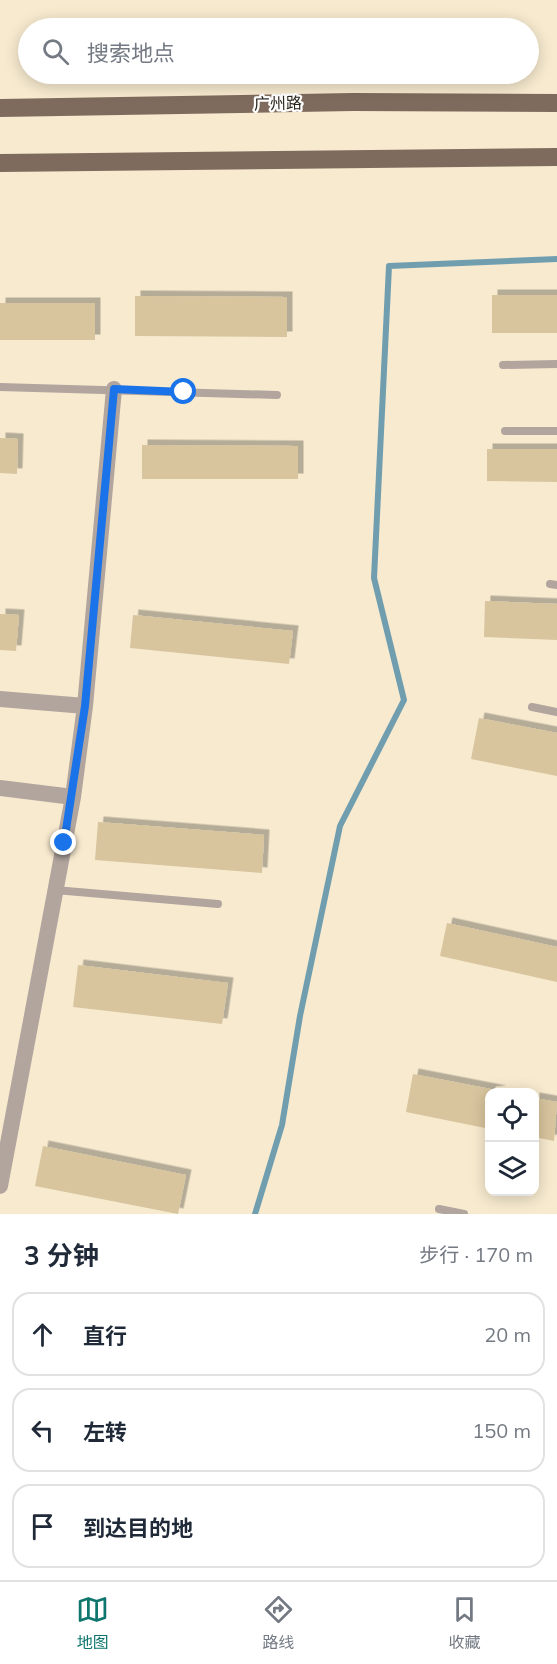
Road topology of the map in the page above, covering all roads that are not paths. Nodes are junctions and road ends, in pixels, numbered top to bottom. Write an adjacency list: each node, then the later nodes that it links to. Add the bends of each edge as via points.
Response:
1 (557, 103): 2 (main road, 广州路)
2 (0, 108)
3 (557, 157): 4 (main road)
4 (0, 163)
5 (557, 363): 6 (lane)
6 (503, 365)
7 (0, 387): 8 (lane)
8 (114, 389): 9 (lane); 13 (street)
9 (277, 395)
10 (505, 431): 11 (lane)
11 (557, 431)
12 (0, 699): 13 (street)
13 (85, 706): 17 (street)
14 (532, 707): 15 (lane)
15 (557, 712)
16 (0, 788): 17 (street)
17 (73, 796): 18 (street)
18 (55, 890): 19 (lane); 20 (street, via 10,1112)
19 (218, 904)
20 (0, 1186)
21 (439, 1209): 22 (lane)
22 (464, 1214)

